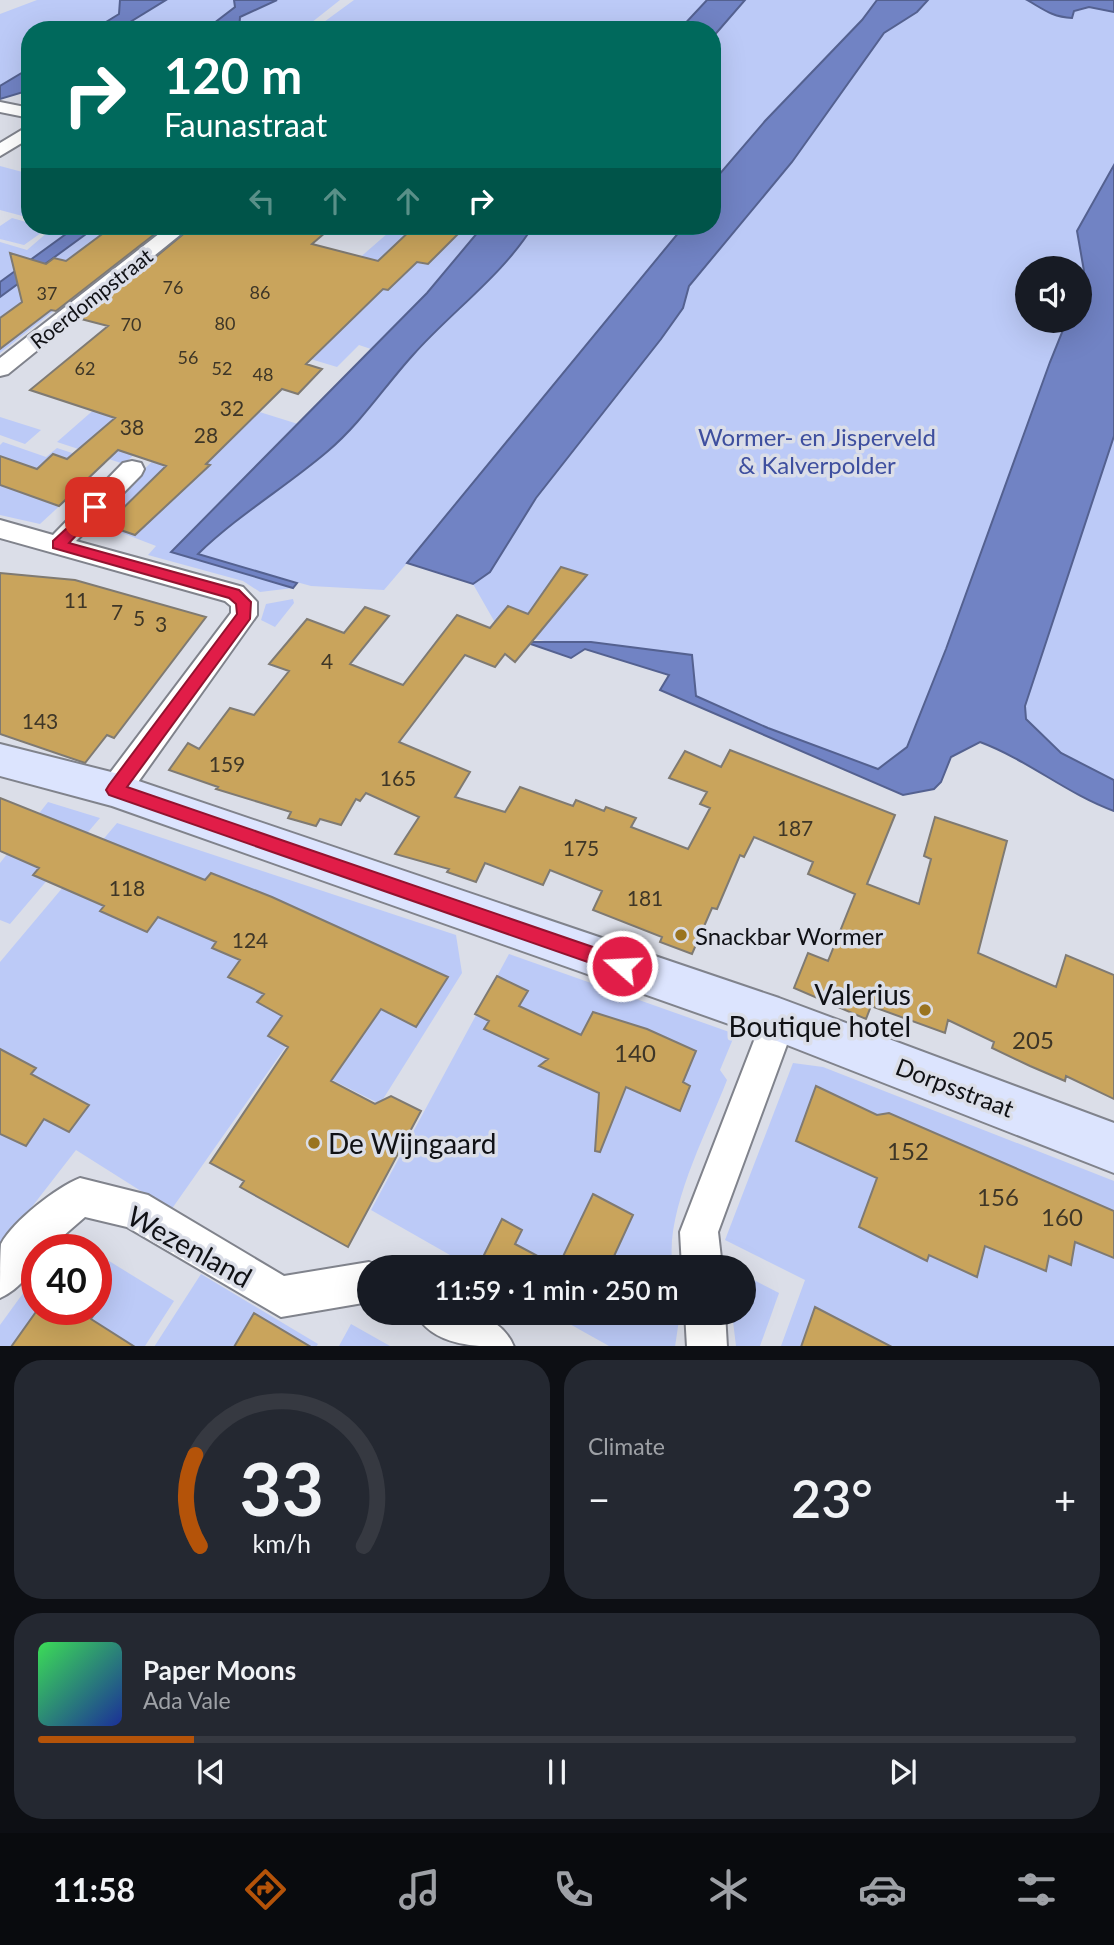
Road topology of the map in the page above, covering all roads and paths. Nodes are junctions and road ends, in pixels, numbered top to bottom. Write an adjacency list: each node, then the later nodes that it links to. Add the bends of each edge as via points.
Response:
1 (0, 107): 2 (street)
2 (21, 111)
3 (21, 136): 4 (street)
4 (0, 151)
5 (170, 235): 6 (street, Roerdompstraat)
6 (0, 369)
7 (132, 469): 9 (street)
8 (0, 529): 9 (street)
9 (58, 545): 11 (street, via 234,594 244,602 244,615)
10 (0, 760): 11 (street, Dorpsstraat)
11 (115, 790): 12 (street, Dorpsstraat)
12 (779, 1020): 13 (street, Dorpsstraat); 14 (street, via 699,1232)
13 (1114, 1148)
14 (701, 1255)
15 (0, 1278): 16 (street, Wezenland, via 29,1239 80,1197 134,1209 281,1297)
16 (357, 1284)
17 (458, 1325): 19 (street)
18 (706, 1325): 20 (street)
19 (494, 1346)
20 (707, 1346)

